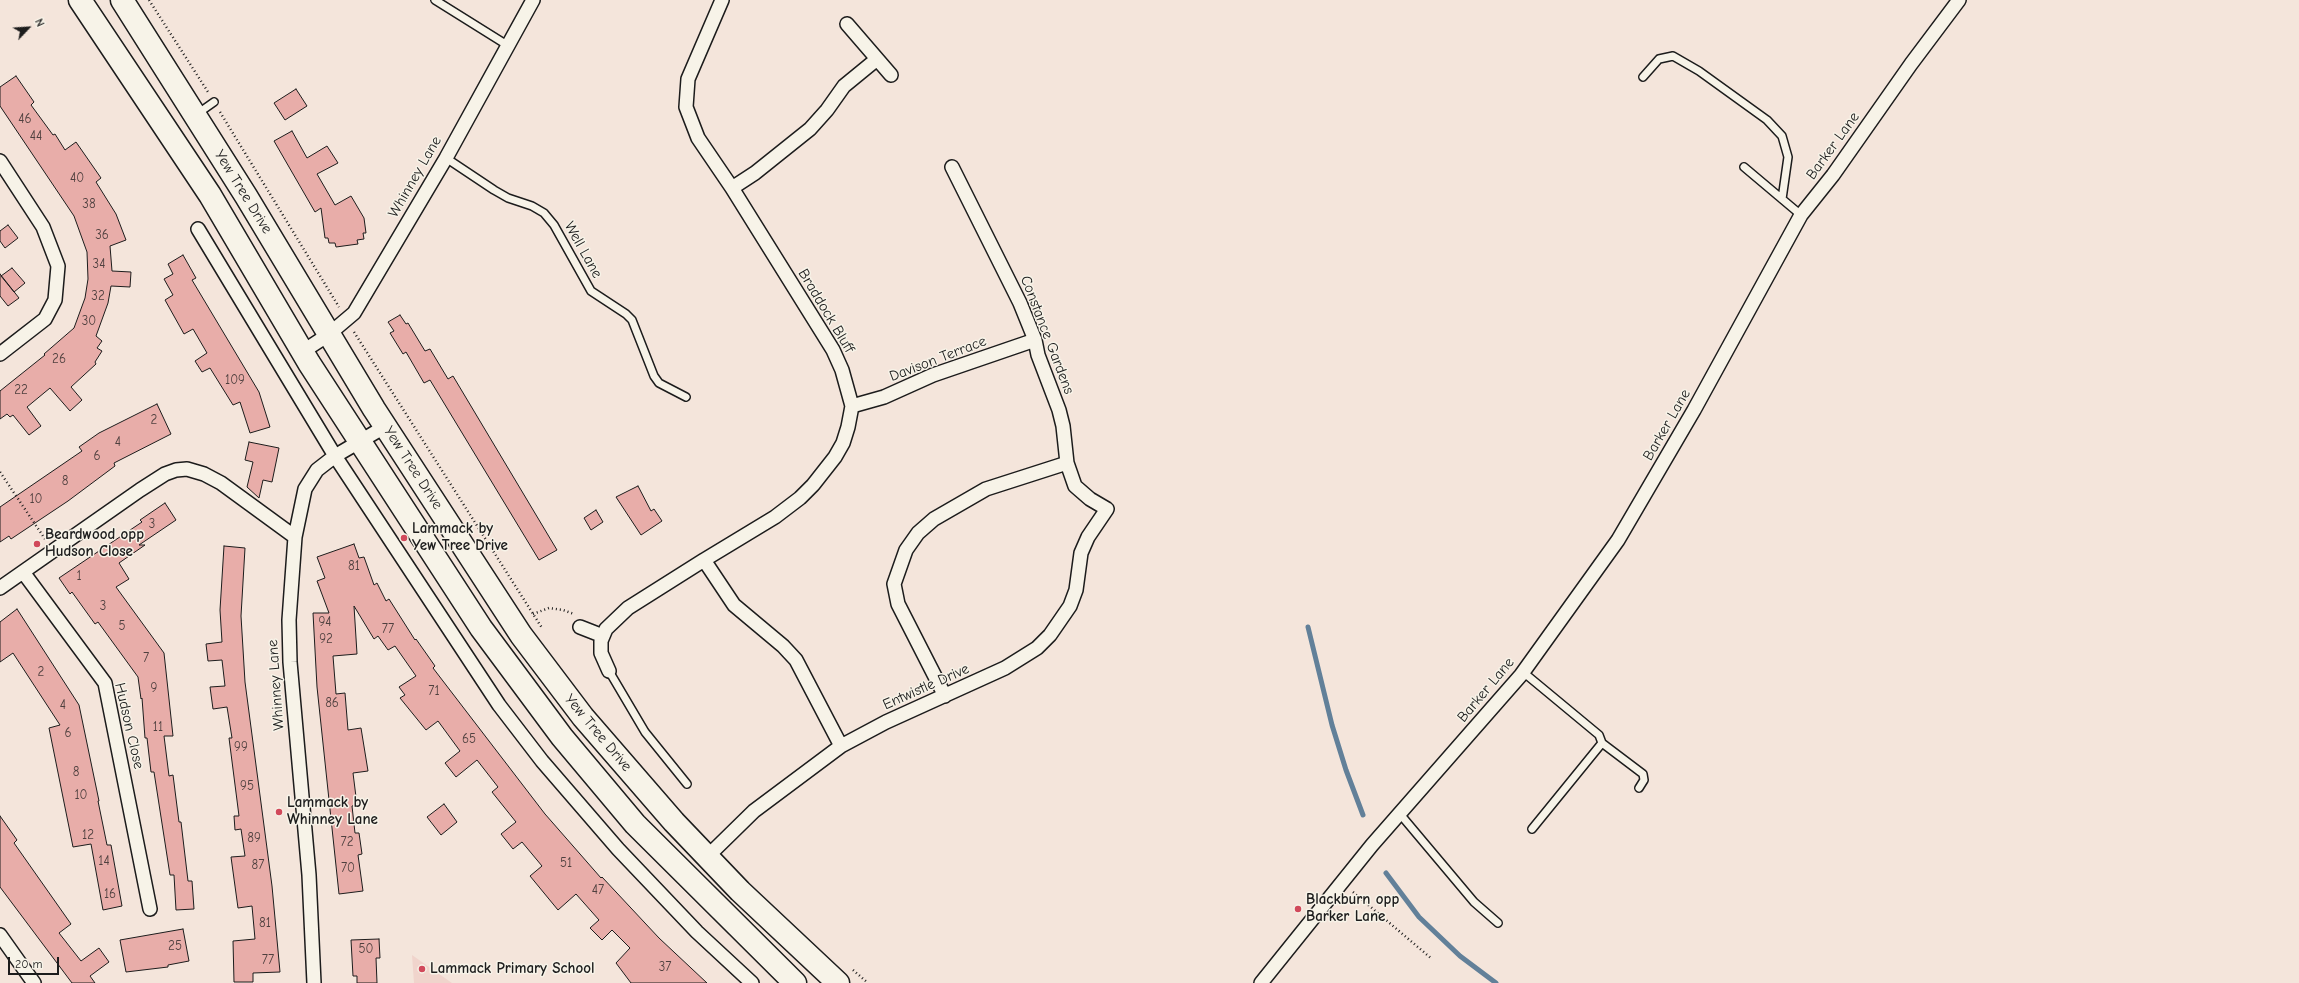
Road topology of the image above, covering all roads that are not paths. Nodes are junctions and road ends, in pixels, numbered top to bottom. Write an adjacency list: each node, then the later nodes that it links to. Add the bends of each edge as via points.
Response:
1 (80, 0): 24 (highway, Yew Tree Drive, via 210,195)
2 (122, 0): 13 (highway, Yew Tree Drive)
3 (435, 0): 8 (lane)
4 (533, 0): 8 (street, Whinney Lane)
5 (722, 0): 18 (street, Braddock Bluff, via 688,79 686,107 698,138)
6 (1959, 0): 20 (street, Barker Lane, via 1833,175)
7 (847, 24): 9 (street)
8 (507, 45): 14 (street, Whinney Lane)
9 (876, 59): 10 (street); 18 (street, via 844,86 810,129)
10 (891, 75)
11 (1643, 77): 19 (lane, via 1659,59 1673,56 1700,71 1767,120 1782,136 1788,156)
12 (214, 102): 13 (lane)
13 (195, 115): 22 (highway, Yew Tree Drive)
14 (446, 158): 22 (street, Whinney Lane, via 354,313); 26 (lane, Well Lane, via 508,198 544,213 554,225 591,291 632,320 659,383)
15 (0, 161): 25 (street, via 43,227 58,266 55,300 45,319)
16 (952, 166): 23 (street, Constance Gardens, via 1014,290)
17 (1744, 167): 19 (lane)
18 (732, 188): 27 (street, Braddock Bluff, via 833,350 842,370)
19 (1782, 199): 20 (lane)
20 (1801, 214): 40 (street, Barker Lane, via 1694,410 1618,540)
21 (198, 229): 30 (street)
22 (328, 335): 24 (street, Whinney Lane); 28 (highway, Yew Tree Drive)
23 (1035, 340): 27 (street, Davison Terrace, via 933,375 884,398); 31 (street, Constance Gardens, via 1063,426)
24 (302, 352): 29 (highway, Yew Tree Drive)
25 (0, 354)
26 (686, 397)
27 (852, 406): 34 (street, Braddock Bluff, via 843,443 809,490 775,517)
28 (386, 426): 29 (street, Whinney Lane); 48 (highway, Yew Tree Drive, via 521,635 582,717)
29 (360, 443): 30 (street, Whinney Lane); 49 (highway, Yew Tree Drive, via 481,628 562,737 635,824)
30 (335, 456): 33 (street, Whinney Lane, via 317,470 306,489); 56 (street, via 464,654 542,761 631,863 697,932)
31 (1067, 463): 32 (street, Constance Gardens, via 1075,486); 41 (street, via 986,489 934,519 918,533 906,550 894,584 898,604)
32 (1107, 509): 41 (street, Entwistle Drive, via 1088,537 1081,553 1076,590 1070,606 1050,635 1022,659)
33 (295, 538): 35 (street, via 221,483 187,469 165,474); 55 (street, Whinney Lane, via 288,620 309,875)
34 (704, 560): 38 (street, Braddock Bluff, via 628,608 606,629); 43 (street, via 734,605 796,660)
35 (23, 572): 36 (street); 50 (street, Hudson Close, via 105,683)
36 (0, 588)
37 (580, 627): 38 (street)
38 (603, 636): 39 (street, via 600,641 601,653)
39 (609, 671): 44 (lane, via 645,732)
40 (1523, 672): 42 (lane, via 1599,735); 46 (street, Barker Lane)
41 (945, 696): 43 (street, Entwistle Drive, via 886,722)
42 (1602, 743): 45 (lane, via 1643,774 1644,780); 47 (lane)
43 (841, 746): 48 (street, Entwistle Drive, via 754,811)
44 (687, 784)
45 (1639, 788)
46 (1400, 814): 51 (lane, via 1474,902); 58 (street, Barker Lane)
47 (1532, 829)
48 (706, 858): 49 (highway); 53 (highway, Yew Tree Drive)
49 (687, 877): 57 (highway, Yew Tree Drive)
50 (150, 910)
51 (1498, 923)
52 (0, 935): 54 (street)
53 (844, 975)
54 (34, 983)
55 (314, 983)
56 (752, 983)
57 (795, 983)
58 (1260, 983)

